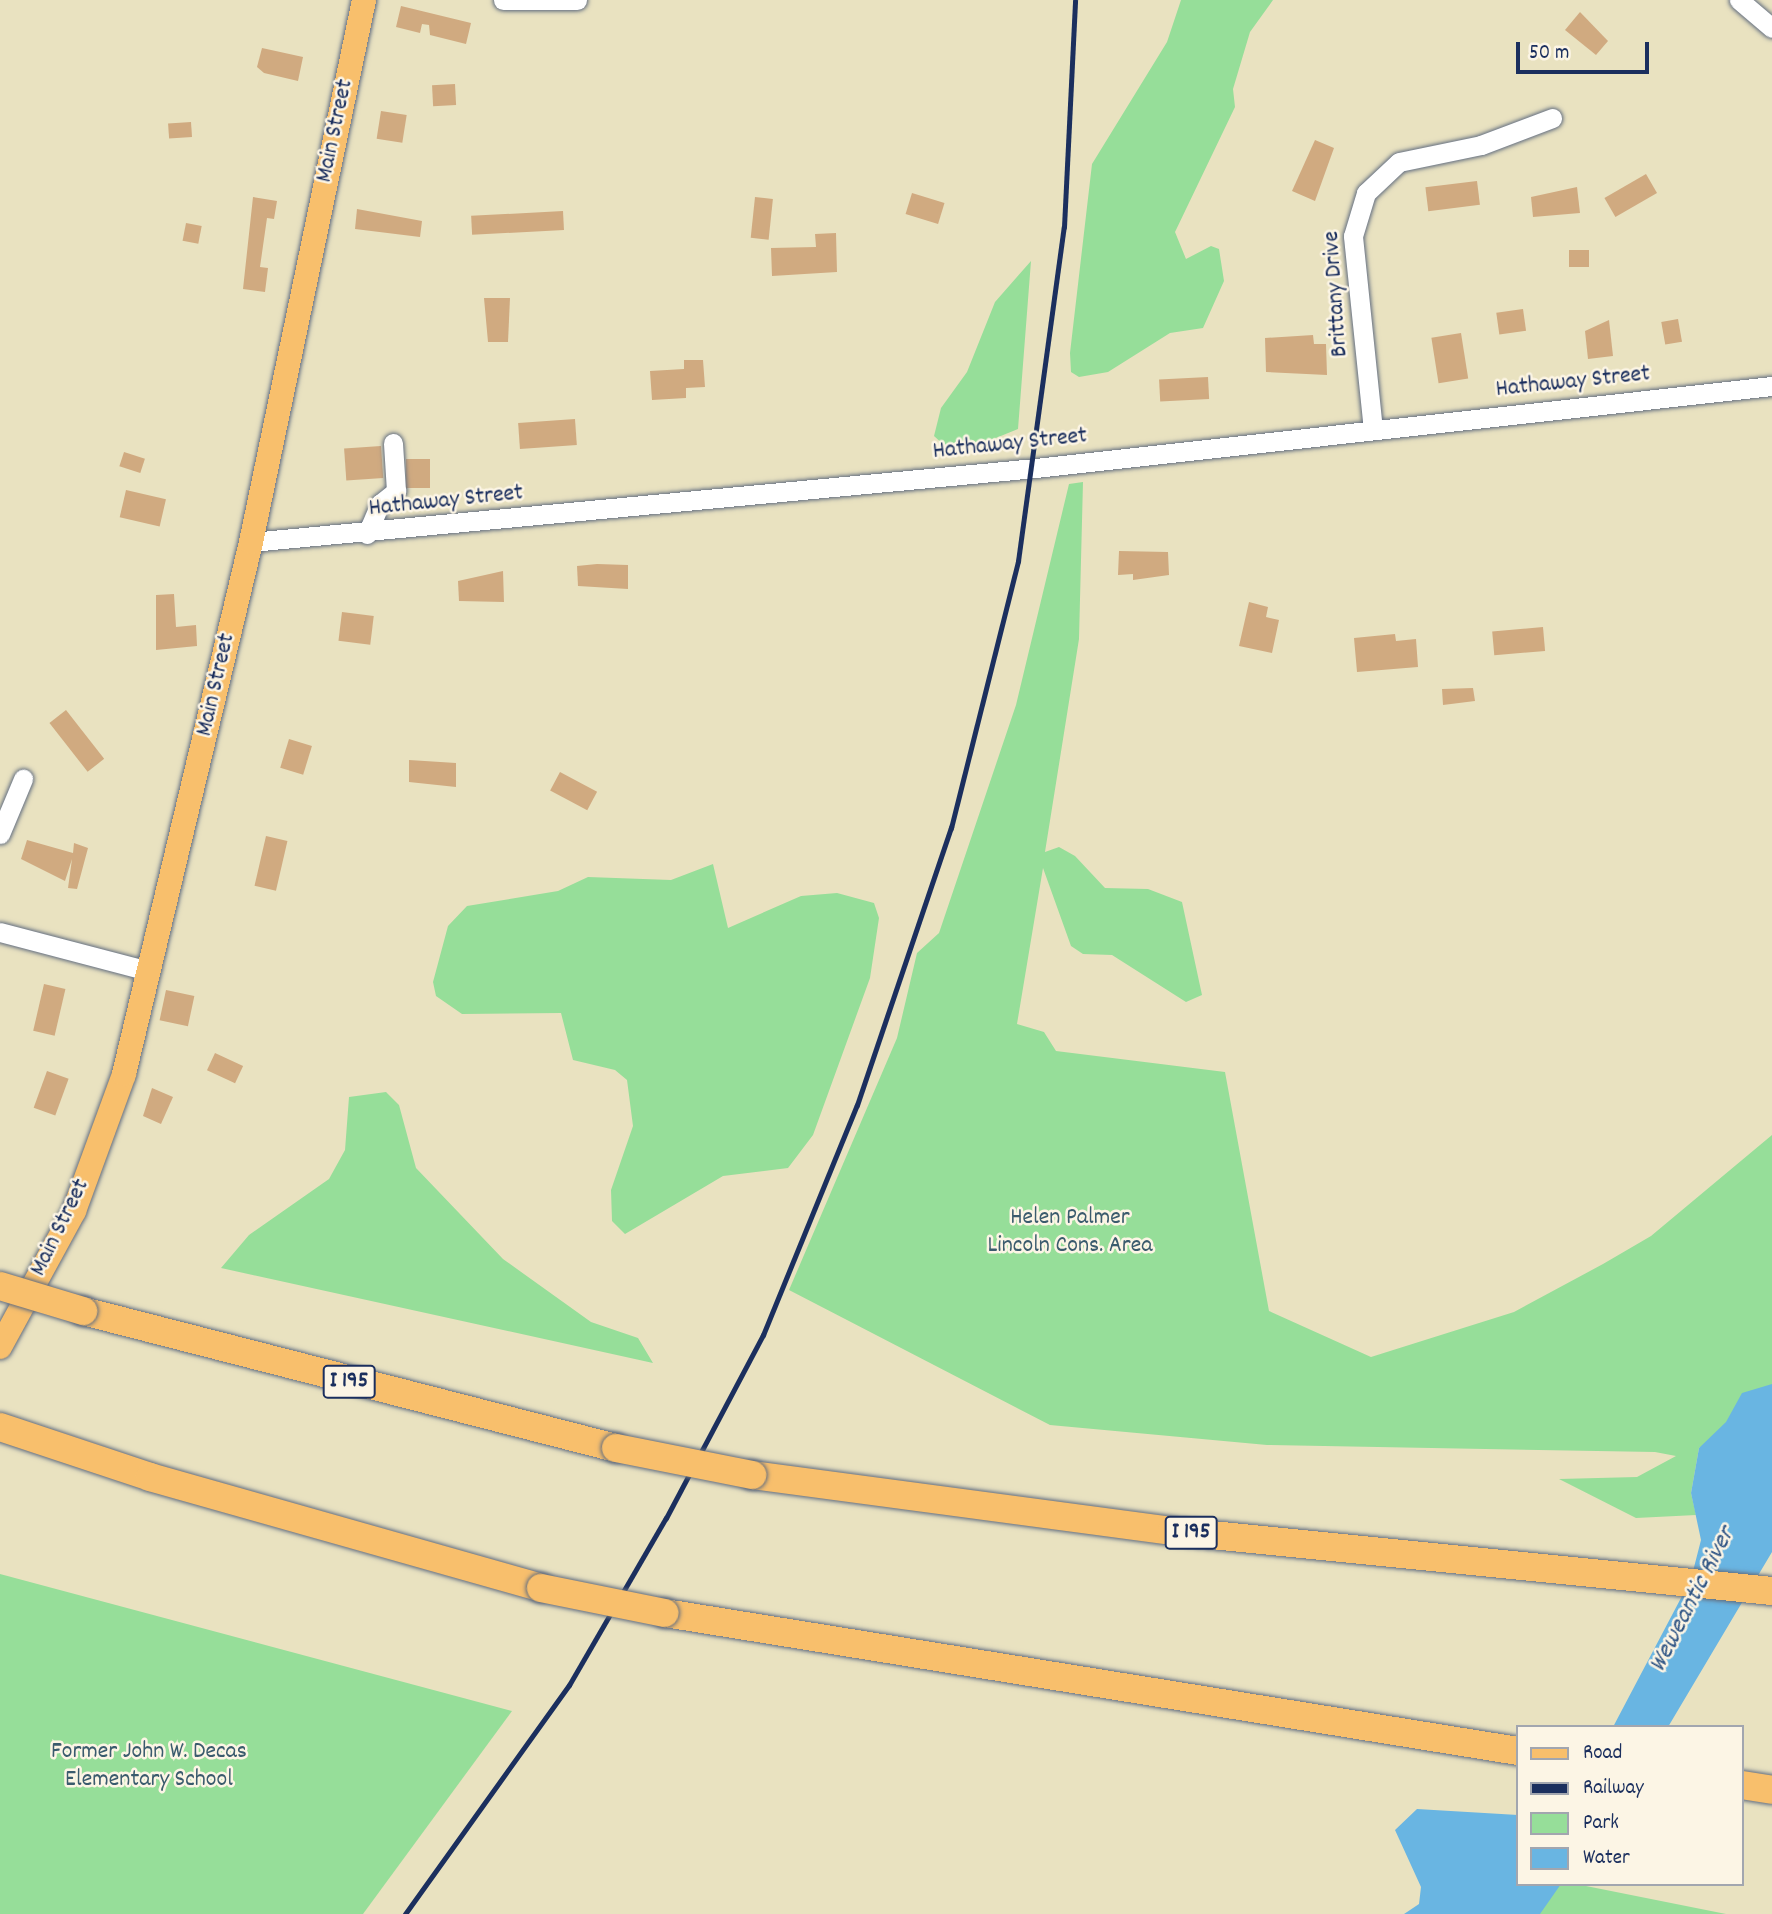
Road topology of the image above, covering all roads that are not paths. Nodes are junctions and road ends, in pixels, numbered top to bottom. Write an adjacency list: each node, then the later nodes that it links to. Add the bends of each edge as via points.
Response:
1 (364, 0): 11 (main road, Main Street)
2 (503, 0): 3 (street)
3 (577, 0)
4 (1739, 0): 5 (street)
5 (1772, 28)
6 (1552, 118): 8 (street, Brittany Drive, via 1481,145 1399,162 1366,193 1353,236)
7 (1772, 386): 8 (street, Hathaway Street)
8 (1373, 430): 10 (street, Hathaway Street)
9 (393, 443): 10 (street, via 396,491 380,504)
10 (367, 534): 11 (street, Hathaway Street)
11 (251, 542): 15 (main road, Main Street)
12 (23, 779): 13 (street)
13 (0, 834)
14 (0, 932): 15 (street)
15 (149, 971): 17 (main road, Main Street, via 124,1074 74,1211)
16 (0, 1286): 19 (highway, I 195, bridge, via 616,1448 752,1475 1172,1531)
17 (0, 1347)
18 (9, 1430): 20 (highway, bridge, via 541,1588 665,1613)
19 (1772, 1591)
20 (1516, 1751)

